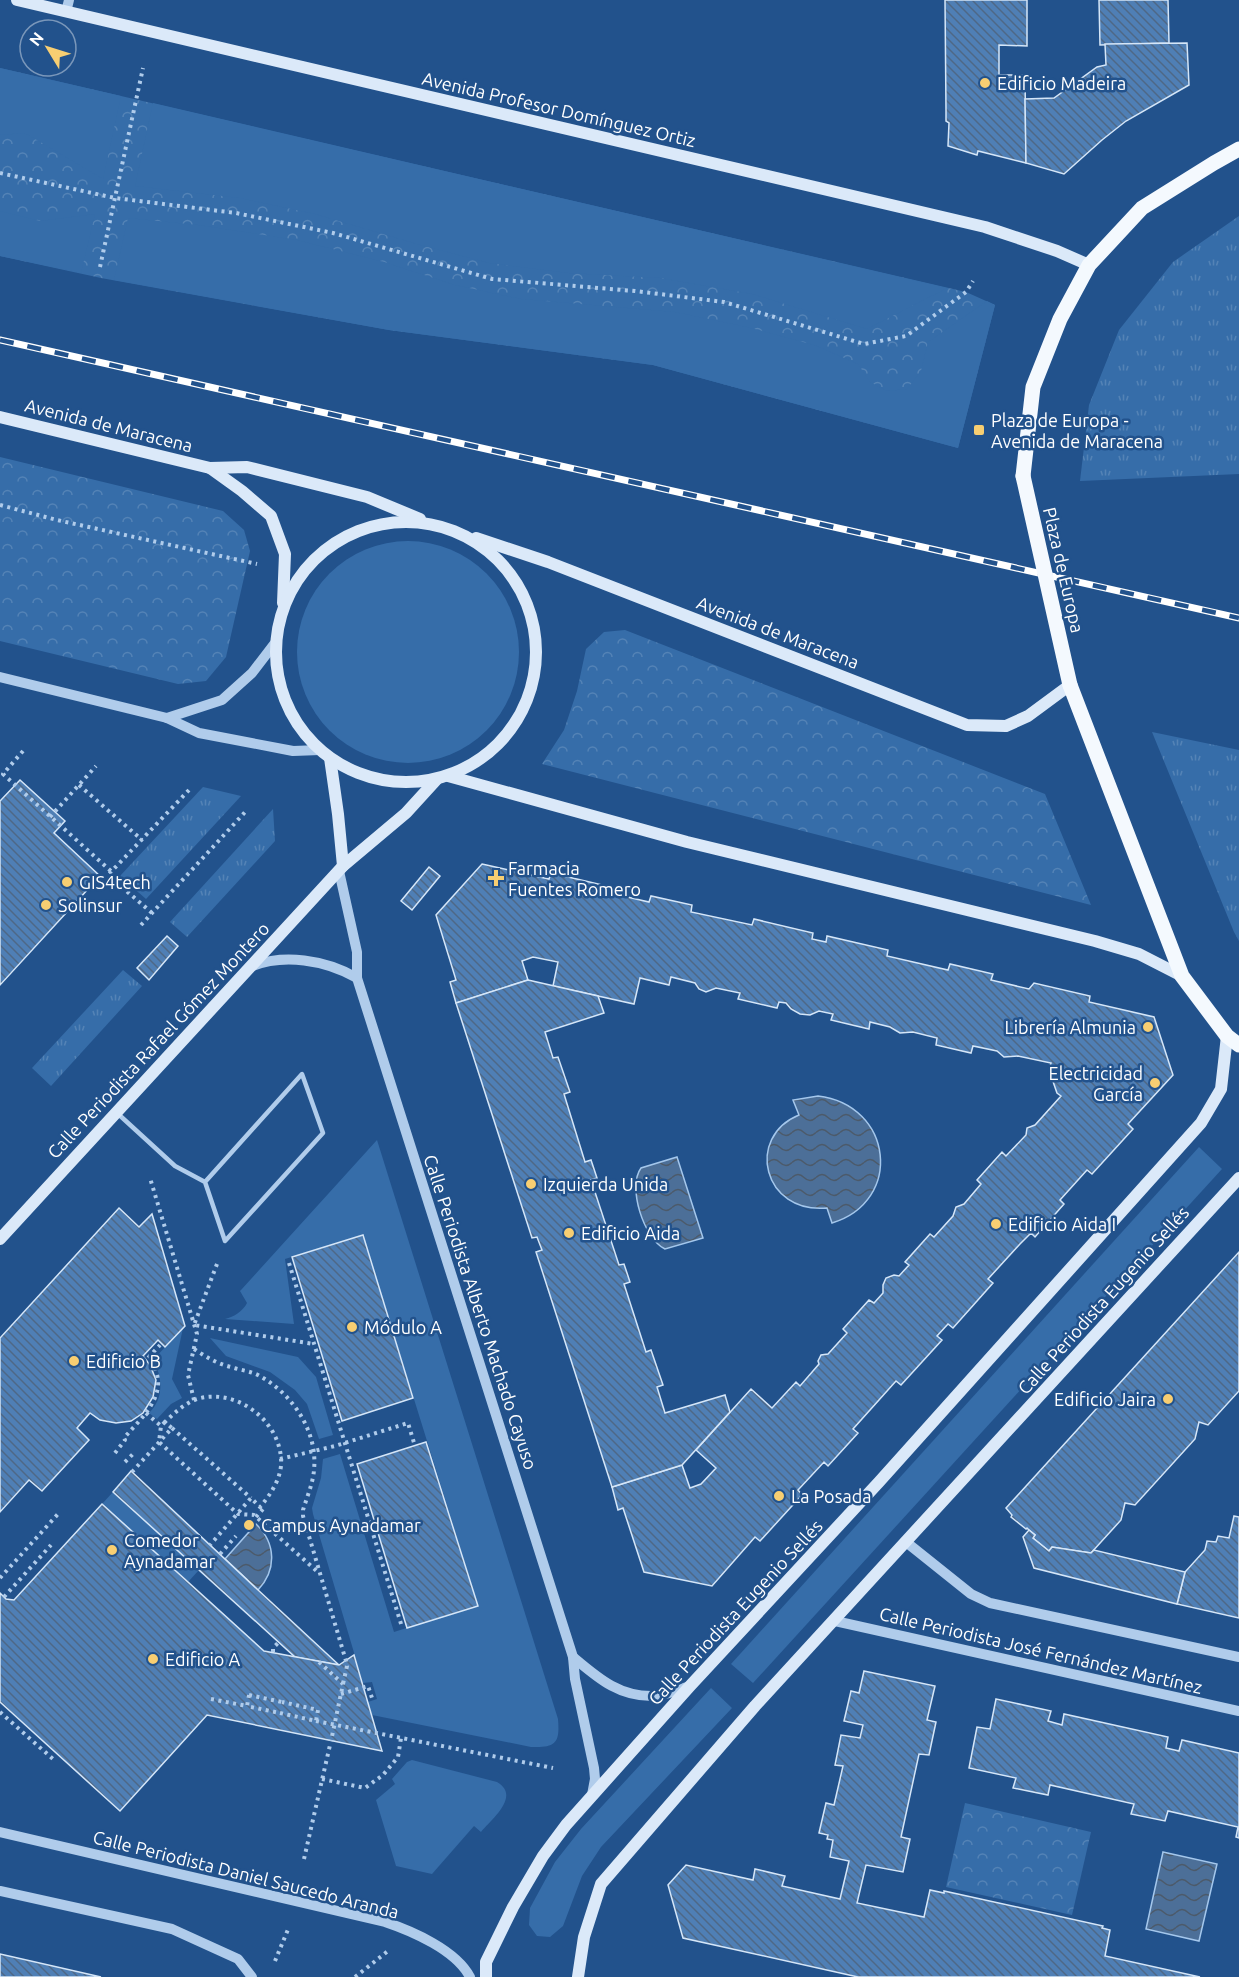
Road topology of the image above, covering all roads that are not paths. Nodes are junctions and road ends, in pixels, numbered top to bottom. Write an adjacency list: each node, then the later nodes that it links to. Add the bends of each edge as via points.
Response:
1 (17, 0): 2 (main road, Avenida Profesor Domínguez Ortiz)
2 (68, 6): 4 (main road, Avenida Profesor Domínguez Ortiz, via 985,227)
3 (1239, 149): 4 (main road, Plaza de Europa, via 1142,208)
4 (1089, 265): 12 (main road, Plaza de Europa, bridge, via 1060,319 1033,387 1023,476)
5 (0, 417): 6 (main road, Avenida de Maracena)
6 (210, 468): 7 (main road, Avenida de Maracena, via 247,467 368,497); 9 (main road, Avenida de Maracena, via 271,516 285,554)
7 (427, 522): 8 (main road, Avenida de Maracena); 9 (main road, via 385,522 346,535 301,574)
8 (466, 535): 12 (main road, Avenida de Maracena, via 548,562 967,725 1006,726 1028,716); 15 (main road, via 505,564 528,600 537,637 535,678 516,723 486,756)
9 (283, 607): 10 (main road)
10 (274, 643): 13 (street, via 252,673 222,700); 14 (main road, via 288,708)
11 (0, 676): 13 (street)
12 (1070, 685): 18 (main road, Plaza de Europa)
13 (167, 718): 14 (street, via 199,733)
14 (325, 754): 15 (main road, via 351,771 399,783); 16 (main road, via 338,814)
15 (442, 778): 16 (main road, Calle Periodista Rafael Gómez Montero); 18 (main road, via 1095,941 1139,954)
16 (341, 869): 17 (main road, Calle Periodista Rafael Gómez Montero); 19 (street, Calle Periodista Alberto Machado Cayuso, via 357,952)
17 (250, 967): 19 (street, via 266,961 294,960 335,967); 21 (main road, Calle Periodista Rafael Gómez Montero)
18 (1182, 976): 20 (main road, Plaza de Europa)
19 (357, 978): 27 (street, Calle Periodista Alberto Machado Cayuso)
20 (1233, 1040): 29 (main road, Calle Periodista Eugenio Sellés, via 1221,1089 1201,1123)
21 (116, 1112): 23 (lane, via 175,1166); 24 (main road, Calle Periodista Rafael Gómez Montero)
22 (1239, 1178): 25 (main road, Calle Periodista Eugenio Sellés)
23 (205, 1182): 23 (lane, via 302,1074 323,1133 225,1241)
24 (0, 1239)
25 (906, 1542): 26 (main road, Calle Periodista Eugenio Sellés); 28 (street, Calle Periodista José Fernández Martínez, via 971,1594 990,1603)
26 (835, 1621): 30 (street, Calle Periodista José Fernández Martínez); 37 (main road, Calle Periodista Eugenio Sellés, via 754,1706 602,1884 584,1937)
27 (573, 1657): 29 (street, via 619,1691 656,1696); 31 (street, Calle Periodista Alberto Machado Cayuso, via 594,1768)
28 (1239, 1657)
29 (690, 1686): 31 (main road, Calle Periodista Eugenio Sellés)
30 (1239, 1711)
31 (592, 1795): 36 (main road, Calle Periodista Eugenio Sellés, via 533,1872 486,1962)
32 (0, 1832): 35 (street, Calle Periodista Daniel Saucedo Aranda, via 385,1922 450,1954)
33 (0, 1891): 34 (street, via 172,1929 238,1959)
34 (252, 1977)
35 (470, 1977)
36 (486, 1977)
37 (578, 1977)

